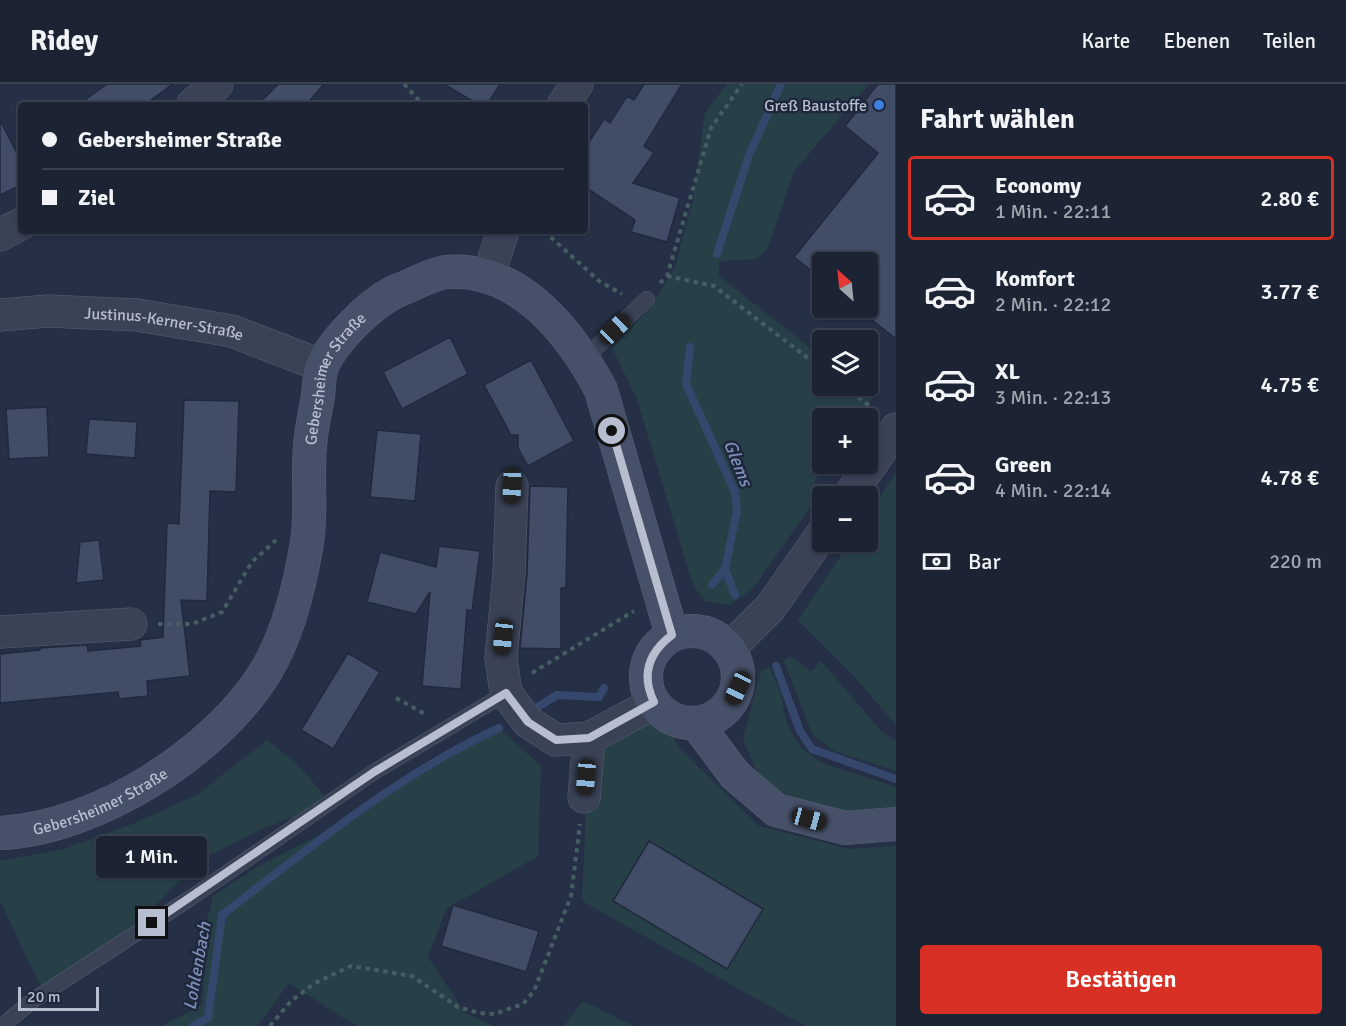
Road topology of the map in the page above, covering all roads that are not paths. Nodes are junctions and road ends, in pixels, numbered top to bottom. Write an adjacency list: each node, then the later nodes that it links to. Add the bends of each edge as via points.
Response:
1 (217, 84): 3 (street)
2 (577, 84): 4 (street)
3 (196, 102)
4 (565, 102)
5 (18, 226): 7 (street)
6 (502, 234): 8 (street)
7 (0, 235)
8 (488, 277): 11 (main road, Gebersheimer Straße, via 529,296); 12 (main road, Gebersheimer Straße, via 445,272 385,296 352,323)
9 (647, 299): 11 (lane)
10 (0, 315): 12 (street, Justinus-Kerner-Straße, via 48,311 137,315 232,331)
11 (584, 359): 19 (main road, Gebersheimer Straße, via 601,390)
12 (322, 366): 27 (main road, Gebersheimer Straße, via 310,446 308,531 291,615 266,671 229,720 174,767 89,814 20,832)
13 (888, 421): 15 (street)
14 (512, 486): 21 (street, via 501,658)
15 (854, 486)
16 (812, 548): 20 (street, via 770,608)
17 (131, 624): 18 (street)
18 (0, 632)
19 (672, 635): 20 (main road, via 703,632 718,638); 22 (main road, via 650,658 647,688)
20 (729, 649): 23 (main road, via 736,661 738,688)
21 (506, 693): 24 (street, via 528,722 556,740); 28 (lane, via 374,772 32,1001)
22 (654, 702): 23 (main road, via 672,719); 24 (street)
23 (710, 717): 26 (main road, via 735,775 776,810 845,828)
24 (589, 738): 25 (street)
25 (584, 797)
26 (896, 824)
27 (0, 833)
28 (2, 1026)

